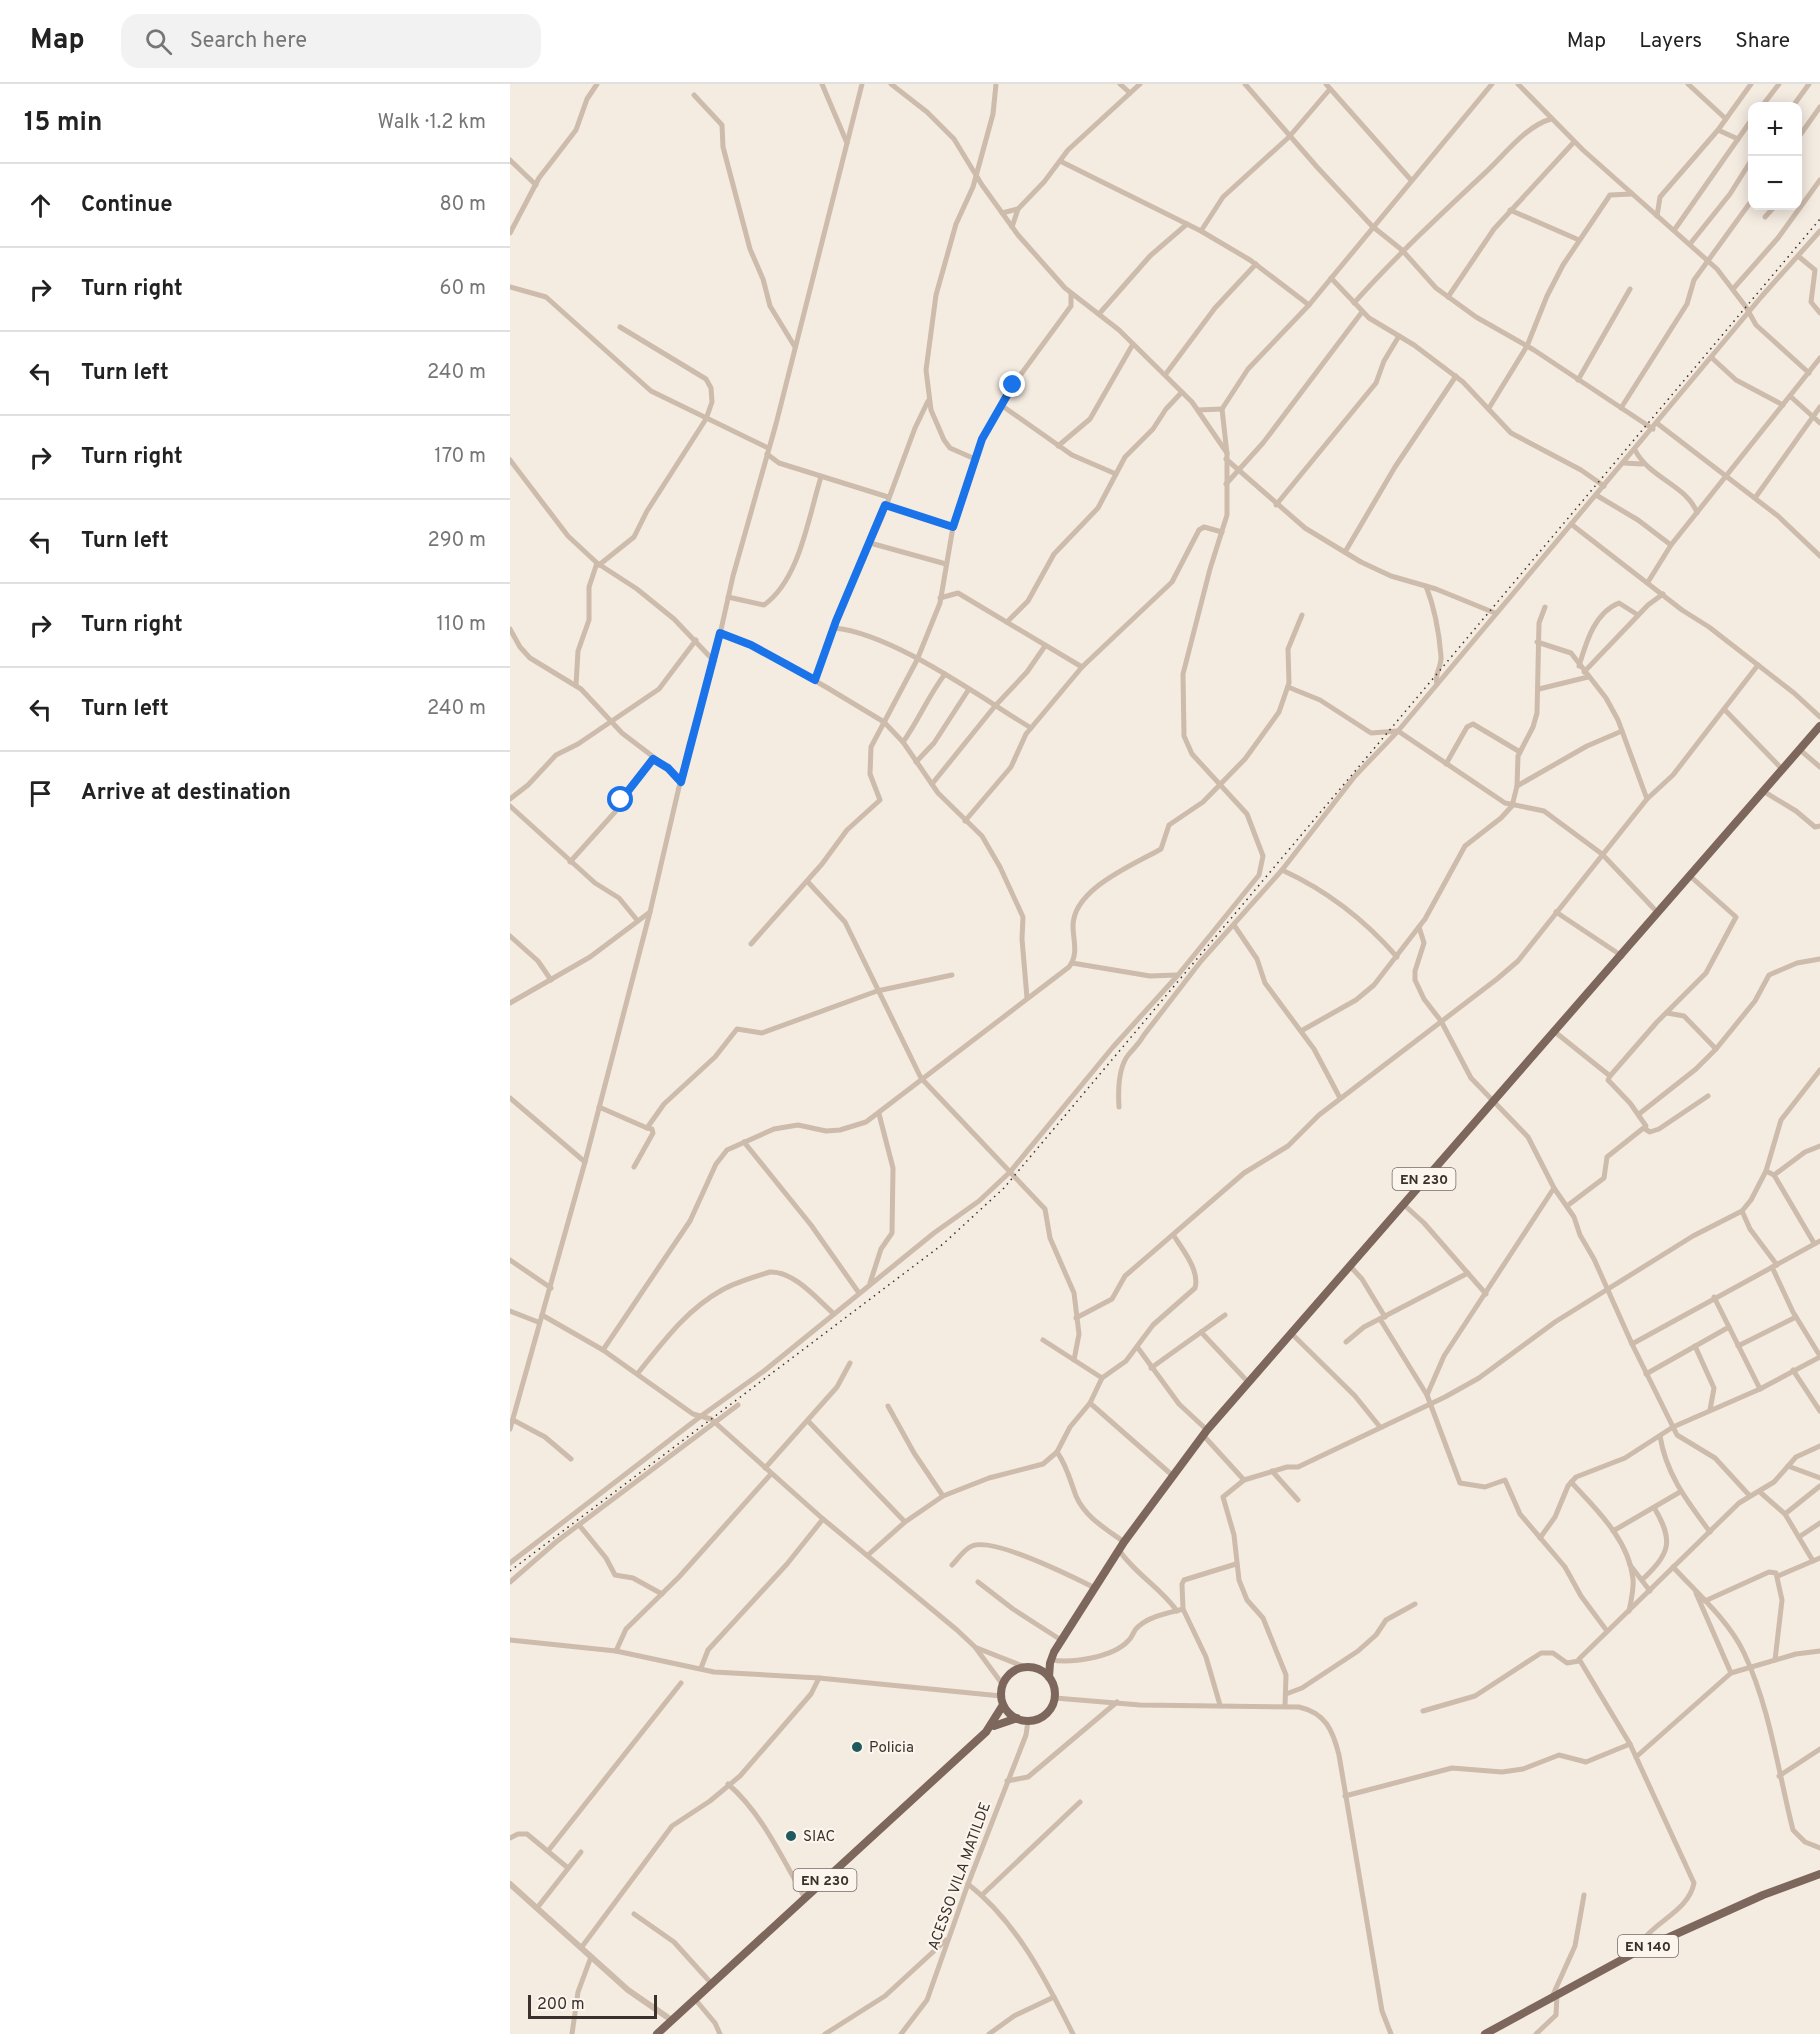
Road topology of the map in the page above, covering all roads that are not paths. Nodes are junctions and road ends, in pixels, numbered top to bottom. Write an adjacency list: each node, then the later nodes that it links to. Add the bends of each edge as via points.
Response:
1 (597, 84): 38 (street, via 576,130)
2 (822, 84): 31 (street)
3 (862, 84): 31 (street)
4 (891, 84): 35 (street, via 939,123 965,153)
5 (996, 84): 35 (street, via 993,114)
6 (1120, 84): 16 (street)
7 (1140, 84): 16 (street)
8 (1245, 84): 28 (street)
9 (1492, 84): 36 (street)
10 (1518, 84): 21 (street)
11 (1688, 84): 23 (street)
12 (1751, 84): 23 (street)
13 (1779, 84): 18 (street)
14 (1809, 84): 19 (street)
15 (1328, 86): 28 (street); 36 (street)
16 (1130, 93): 33 (street)
17 (694, 95): 79 (street, via 722,125 723,147 750,249 770,306)
18 (1765, 102)
19 (1796, 102)
20 (1820, 107): 27 (street)
21 (1543, 111): 22 (street); 24 (street)
22 (1551, 119): 24 (street); 30 (street)
23 (1726, 119): 26 (street)
24 (1541, 122): 56 (street)
25 (1748, 125): 29 (street)
26 (1718, 130): 29 (street); 45 (street, via 1660,197)
27 (1802, 131)
28 (1289, 137): 48 (street); 51 (street, via 1224,197)
29 (1738, 139): 50 (street)
30 (1574, 142): 39 (street); 42 (street)
31 (848, 145): 79 (street)
32 (510, 160): 38 (street)
33 (1060, 161): 41 (street); 47 (street)
34 (1748, 165): 55 (street)
35 (975, 172): 44 (street); 88 (street, via 933,308 926,370)
36 (1411, 180): 48 (street)
37 (1820, 180): 64 (street, via 1778,238)
38 (536, 185): 53 (street)
39 (1632, 194): 45 (street); 54 (street, via 1608,196)
40 (1748, 205): 58 (street)
41 (1018, 209): 44 (street); 49 (street)
42 (1510, 210): 54 (street); 66 (street)
43 (1772, 210): 46 (street)
44 (1002, 213): 49 (street)
45 (1658, 216): 50 (street)
46 (1765, 218)
47 (1187, 224): 51 (street); 74 (street, via 1150,256)
48 (1372, 226): 56 (street); 61 (street)
49 (1012, 227): 65 (street)
50 (1675, 229): 55 (street)
51 (1201, 231): 59 (street)
52 (1820, 231): 57 (street)
53 (510, 232)
54 (1579, 240): 78 (street, via 1547,296)
55 (1690, 243): 58 (street)
56 (1402, 250): 66 (street); 67 (street)
57 (1798, 256): 60 (street); 73 (street)
58 (1709, 261): 64 (street); 93 (street, via 1694,280 1680,315)
59 (1256, 264): 69 (street); 83 (street, via 1215,308)
60 (1818, 274): 72 (street, via 1811,302)
61 (1331, 278): 67 (street); 69 (street)
62 (510, 287): 97 (street, via 546,297 651,391)
63 (1630, 289): 85 (street)
64 (1733, 289): 73 (street)
65 (1071, 292): 68 (street); 70 (street)
66 (1448, 297): 78 (street)
67 (1354, 303): 71 (street)
68 (1085, 304): 70 (street); 74 (street)
69 (1309, 305): 94 (street, via 1248,369)
70 (1071, 306): 89 (street)
71 (1362, 312): 76 (street); 110 (street)
72 (1820, 312)
73 (1749, 313): 80 (street); 82 (street, via 1764,333)
74 (1099, 314): 77 (street)
75 (620, 327): 97 (street, via 706,379 712,402)
76 (1399, 336): 84 (street); 122 (street, via 1376,384)
77 (1133, 344): 83 (street); 100 (street, via 1090,419)
78 (1527, 346): 85 (street); 92 (street)
79 (795, 347): 102 (street)
80 (1712, 357): 90 (street, via 1736,380); 99 (street)
81 (1820, 358): 82 (street)
82 (1809, 373): 87 (street)
83 (1165, 375): 86 (street)
84 (1456, 376): 92 (street); 129 (street, via 1395,467)
85 (1578, 380): 93 (street)
86 (1182, 392): 95 (street); 111 (street, via 1125,457)
87 (1790, 396): 90 (street); 96 (street)
88 (929, 400): 104 (street, via 948,447); 117 (street)
89 (1001, 405): 100 (street); 104 (street)
90 (1783, 405): 112 (street)
91 (1820, 407): 96 (street)
92 (1489, 408): 115 (street, via 1511,433)
93 (1621, 408): 99 (street)
94 (1222, 409): 95 (street); 103 (street)
95 (1198, 411): 103 (street)
96 (1813, 416): 98 (street); 118 (street)
97 (706, 419): 102 (street); 131 (street, via 634,537)
98 (1820, 423)
99 (1655, 426): 101 (street); 112 (street)
100 (1058, 446): 111 (street)
101 (1635, 450): 108 (street); 109 (street)
102 (768, 451): 106 (street); 107 (street)
103 (1227, 457): 110 (street); 114 (street)
104 (975, 459): 125 (street)
105 (510, 460): 131 (street, via 559,527)
106 (764, 463): 107 (street); 136 (street)
107 (779, 463): 113 (street)
108 (1624, 463): 109 (street); 115 (street)
109 (1642, 464): 120 (street)
110 (1239, 470): 114 (street); 122 (street)
111 (1116, 474): 142 (street, via 1098,508 1050,560 1028,601)
112 (1728, 476): 118 (street); 119 (street)
113 (821, 477): 117 (street); 136 (street, via 782,586 764,605)
114 (1226, 483): 126 (street, via 1227,515)
115 (1604, 486): 116 (street)
116 (1596, 495): 124 (street); 128 (street)
117 (888, 497): 121 (street)
118 (1755, 498): 130 (street)
119 (1709, 499): 120 (street); 123 (street)
120 (1693, 502): 123 (street)
121 (885, 505): 125 (street); 127 (street)
122 (1276, 505): 129 (street)
123 (1697, 513): 128 (street)
124 (1571, 524): 133 (street); 139 (street)
125 (953, 527): 132 (street)
126 (1222, 532): 153 (street, via 1204,527 1199,530 1172,582); 181 (street, via 1182,684 1187,746)
127 (870, 543): 132 (street); 143 (street)
128 (1671, 545): 133 (street)
129 (1345, 552): 134 (street, via 1386,573)
130 (1820, 556)
131 (598, 564): 146 (street, via 637,589); 158 (street, via 589,587 589,620 578,651)
132 (946, 564): 137 (street)
133 (1648, 582): 135 (street)
134 (1426, 586): 139 (street); 157 (street, via 1437,615 1441,657 1435,676)
135 (1663, 594): 141 (street); 151 (street)
136 (728, 597): 145 (street)
137 (940, 598): 142 (street, via 958,593); 149 (street)
138 (1545, 607): 147 (street)
139 (1495, 613): 157 (street)
140 (1302, 615): 159 (street, via 1288,649)
141 (1638, 615): 152 (street, via 1619,603 1610,609 1588,635); 155 (street)
142 (1007, 622): 148 (street)
143 (834, 628): 149 (street, via 857,631); 156 (street)
144 (510, 629): 158 (street, via 530,658)
145 (720, 633): 150 (street); 156 (street)
146 (696, 639): 150 (street); 165 (street, via 659,689)
147 (1537, 642): 152 (street, via 1568,651); 161 (street)
148 (1045, 646): 153 (street); 162 (street)
149 (917, 660): 154 (street); 166 (street)
150 (714, 661): 179 (street)
151 (1758, 665): 163 (street); 164 (street)
152 (1579, 666): 155 (street)
153 (1082, 667): 168 (street)
154 (945, 674): 160 (street); 171 (street)
155 (1586, 674): 161 (street); 169 (street, via 1606,698)
156 (815, 680): 166 (street)
157 (1437, 684): 170 (street)
158 (576, 685): 165 (street)
159 (1288, 687): 170 (street, via 1320,700 1371,733); 181 (street, via 1280,712 1260,741)
160 (969, 689): 162 (street); 175 (street, via 934,743)
161 (1539, 689): 173 (street, via 1533,727)
162 (995, 706): 168 (street); 180 (street)
163 (1724, 709): 178 (street); 185 (street, via 1673,775)
164 (1820, 717)
165 (609, 721): 174 (street); 184 (street, via 552,759)
166 (884, 722): 171 (street); 194 (street, via 871,747 869,768 880,798)
167 (1820, 726): 172 (main road, EN 230)
168 (1031, 728): 188 (street, via 1011,767)
169 (1622, 730): 182 (street); 185 (street)
170 (1398, 731): 176 (street); 192 (street, via 1355,776)
171 (903, 742): 175 (street)
172 (1799, 750): 177 (street); 178 (main road, EN 230)
173 (1520, 753): 176 (street, via 1473,724 1467,727); 182 (street, via 1516,763)
174 (653, 759): 179 (street); 191 (street, via 615,812)
175 (916, 762): 180 (street)
176 (1446, 764): 187 (street)
177 (1820, 767)
178 (1782, 769): 183 (main road, EN 230)
179 (681, 782): 195 (street)
180 (932, 784): 188 (street)
181 (1219, 784): 206 (street, via 1203,802 1169,825 1161,849 1118,873 1077,905); 208 (street, via 1247,814 1260,842 1263,856 1259,875)
182 (1517, 786): 187 (street)
183 (1763, 791): 189 (street, via 1815,827); 193 (main road, EN 230)
184 (510, 799)
185 (1647, 799): 190 (street)
186 (510, 806): 191 (street)
187 (1512, 806): 190 (street, via 1544,811); 200 (street, via 1465,846)
188 (965, 821): 211 (street, via 987,844 1023,917)
189 (1820, 826)
190 (1602, 854): 196 (street); 197 (street)
191 (570, 862): 198 (street, via 619,898)
192 (1282, 870): 199 (street); 204 (street, via 1347,906)
193 (1690, 876): 197 (main road, EN 230); 213 (street, via 1736,918 1706,973)
194 (807, 881): 202 (street); 210 (street, via 843,918)
195 (650, 912): 198 (street); 225 (street)
196 (1556, 912): 203 (street); 214 (street, via 1518,961)
197 (1658, 912): 203 (main road, EN 230)
198 (637, 920): 209 (street, via 590,957)
199 (1234, 925): 215 (street, via 1257,959 1265,983); 226 (street, via 1127,1057 1118,1093)
200 (1419, 927): 204 (street); 214 (street, via 1424,943 1415,980)
201 (510, 936): 209 (street, via 538,961)
202 (751, 944)
203 (1622, 956): 216 (main road, EN 230)
204 (1397, 957): 215 (street, via 1374,986 1356,1000)
205 (1820, 959): 217 (street, via 1797,963 1769,975 1755,1001)
206 (1072, 963): 208 (street, via 1150,976); 211 (street)
207 (952, 975): 210 (street)
208 (1178, 975): 236 (street)
209 (550, 980): 212 (street)
210 (877, 991): 220 (street); 229 (street, via 762,1033 737,1029)
211 (1027, 998): 220 (street)
212 (510, 1003)
213 (1666, 1013): 217 (street, via 1684,1016); 219 (street)
214 (1441, 1021): 223 (street); 224 (street, via 1466,1069)
215 (1301, 1031): 223 (street)
216 (1555, 1032): 219 (street); 224 (main road, EN 230)
217 (1716, 1049): 228 (street)
218 (1820, 1070): 235 (street, via 1781,1120)
219 (1610, 1076): 228 (street, via 1608,1080)
220 (921, 1078): 227 (street); 236 (street)
221 (1708, 1096): 230 (street, via 1659,1129)
222 (510, 1098): 233 (street)
223 (1340, 1098): 242 (street, via 1288,1146 1244,1173)
224 (1492, 1102): 238 (street, via 1528,1137); 239 (main road, EN 230)
225 (599, 1107): 229 (street); 233 (street)
226 (1119, 1107)
227 (879, 1114): 231 (street, via 840,1130 798,1125 774,1129); 248 (street, via 893,1168 892,1233 881,1249)
228 (1639, 1114): 230 (street)
229 (646, 1128): 234 (street, via 653,1133)
230 (1645, 1129): 240 (street, via 1606,1157 1604,1178)
231 (744, 1142): 251 (street, via 811,1225); 271 (street, via 721,1156 690,1221)
232 (1820, 1146): 237 (street)
233 (585, 1162): 249 (street)
234 (633, 1167)
235 (1766, 1170): 237 (street); 241 (street)
236 (1010, 1172): 248 (street, via 979,1201); 259 (street, via 1045,1209 1050,1238 1072,1287)
237 (1774, 1175): 243 (street)
238 (1554, 1188): 240 (street); 252 (street)
239 (1403, 1204): 245 (main road, EN 230); 247 (street)
240 (1567, 1206): 250 (street)
241 (1742, 1211): 246 (street); 250 (street)
242 (1174, 1236): 259 (street, via 1125,1276 1112,1299); 270 (street, via 1192,1266 1196,1285 1153,1325)
243 (1817, 1242): 246 (street)
244 (510, 1260): 249 (street)
245 (1349, 1265): 260 (street, via 1362,1279); 264 (main road, EN 230)
246 (1774, 1266): 253 (street); 258 (street)
247 (1468, 1273): 252 (street); 260 (street)
248 (869, 1284): 251 (street)
249 (551, 1288): 256 (street)
250 (1607, 1289): 267 (street); 285 (street, via 1479,1378)
251 (859, 1293): 255 (street)
252 (1486, 1294): 282 (street, via 1444,1356)
253 (1714, 1297): 262 (street); 267 (street)
254 (510, 1311): 261 (street)
255 (834, 1314): 277 (street, via 798,1282 770,1272 723,1289 701,1303 684,1317); 289 (street)
256 (542, 1315): 261 (street); 271 (street)
257 (1225, 1315): 263 (street)
258 (1796, 1317): 269 (street); 272 (street)
259 (1076, 1318): 273 (street, via 1079,1339)
260 (1383, 1318): 266 (street); 282 (street)
261 (538, 1322): 290 (street)
262 (1729, 1327): 268 (street); 269 (street)
263 (1201, 1332): 275 (street); 280 (street)
264 (1291, 1333): 280 (main road, EN 230); 293 (street, via 1355,1396)
265 (1043, 1340): 273 (street)
266 (1346, 1342)
267 (1632, 1344): 278 (street)
268 (1695, 1346): 278 (street); 287 (street, via 1714,1388)
269 (1738, 1346): 281 (street)
270 (1138, 1348): 275 (street); 279 (street)
271 (603, 1350): 277 (street)
272 (1820, 1357): 276 (street)
273 (1074, 1360): 279 (street)
274 (850, 1363): 291 (street, via 837,1387)
275 (1151, 1368): 296 (street)
276 (1793, 1370): 281 (street); 288 (street)
277 (638, 1373): 289 (street)
278 (1646, 1374): 294 (street)
279 (1102, 1378): 283 (street)
280 (1248, 1382): 296 (main road, EN 230)
281 (1760, 1389): 287 (street)
282 (1428, 1395): 285 (street)
283 (1090, 1403): 299 (street, via 1070,1426); 305 (street)
284 (738, 1405): 292 (street)
285 (1429, 1405): 293 (street); 324 (street, via 1460,1483 1485,1487 1505,1480 1520,1514)
286 (888, 1406): 313 (street)
287 (1710, 1410): 294 (street)
288 (1820, 1411)
289 (701, 1416): 292 (street); 330 (street)
290 (513, 1420): 295 (street); 300 (street, via 545,1437)
291 (809, 1422): 302 (street); 318 (street)
292 (714, 1423): 302 (street); 320 (street)
293 (1380, 1427): 303 (street, via 1298,1467)
294 (1673, 1427): 297 (street); 312 (street, via 1681,1439 1715,1458)
295 (510, 1429)
296 (1205, 1433): 305 (main road, EN 230); 307 (street)
297 (1660, 1436): 308 (street, via 1625,1458); 310 (street, via 1665,1461)
298 (1820, 1446): 301 (street, via 1800,1454)
299 (1057, 1452): 313 (street, via 1034,1468 988,1479); 325 (street, via 1083,1508)
300 (571, 1459)
301 (1788, 1466): 306 (street); 311 (street)
302 (765, 1468): 304 (street)
303 (1272, 1471): 307 (street); 314 (street)
304 (771, 1474): 317 (street); 342 (street)
305 (1172, 1475): 325 (main road, EN 230)
306 (1820, 1478)
307 (1244, 1480): 331 (street, via 1223,1497 1231,1521)
308 (1571, 1482): 321 (street); 324 (street, via 1555,1518)
309 (1820, 1486): 316 (street)
310 (1680, 1492): 315 (street); 322 (street)
311 (1761, 1492): 312 (street); 316 (street)
312 (1749, 1495): 322 (street)
313 (943, 1496): 318 (street)
314 (1298, 1500)
315 (1655, 1509): 321 (street); 336 (street, via 1665,1527 1668,1544)
316 (1785, 1514): 323 (street)
317 (823, 1519): 327 (street); 358 (street, via 708,1650)
318 (905, 1522): 327 (street)
319 (1820, 1523): 323 (street)
320 (579, 1525): 337 (street); 342 (street, via 609,1561 615,1575 633,1578)
321 (1614, 1531): 332 (street)
322 (1710, 1532): 334 (street)
323 (1799, 1537): 329 (street)
324 (1540, 1538): 347 (street, via 1565,1567)
325 (1124, 1542): 326 (main road, EN 230)
326 (1119, 1550): 339 (main road, EN 230); 345 (street, via 1130,1567 1153,1582)
327 (868, 1555): 350 (street)
328 (1820, 1558): 329 (street)
329 (1813, 1561): 335 (street)
330 (510, 1563)
331 (1236, 1564): 345 (street, via 1184,1580); 364 (street, via 1244,1593 1263,1618 1281,1659)
332 (1629, 1564): 336 (street); 346 (street, via 1633,1579)
333 (952, 1565): 339 (street, via 969,1548 985,1545 1048,1565)
334 (1673, 1567): 340 (street); 341 (street)
335 (1778, 1576): 343 (street, via 1769,1572); 354 (street, via 1782,1600)
336 (1642, 1580): 341 (street)
337 (510, 1582)
338 (978, 1582): 349 (street)
339 (1095, 1587): 349 (main road, EN 230)
340 (1694, 1589): 343 (street); 359 (street)
341 (1650, 1591): 346 (street)
342 (662, 1594): 351 (street, via 626,1629)
343 (1705, 1600): 357 (street, via 1740,1646)
344 (1415, 1604): 364 (street, via 1386,1620 1358,1651 1302,1689)
345 (1180, 1610): 353 (street, via 1147,1620 1130,1640 1114,1650 1076,1659); 368 (street, via 1206,1657)
346 (1629, 1611): 347 (street)
347 (1607, 1631): 355 (street)
348 (510, 1640): 351 (street)
349 (1061, 1640): 353 (main road, EN 230)
350 (975, 1647): 356 (street); 363 (street)
351 (616, 1651): 358 (street)
352 (1820, 1651): 354 (street)
353 (1052, 1656): 356 (main road, EN 230); 360 (main road, EN 230)
354 (1776, 1660): 357 (street)
355 (1579, 1661): 370 (street, via 1567,1663 1553,1653 1541,1653 1475,1696); 374 (street)
356 (1028, 1667): 360 (main road); 363 (main road, via 1008,1676)
357 (1749, 1667): 359 (street); 377 (street, via 1763,1703)
358 (701, 1668): 361 (street)
359 (1731, 1673): 376 (street)
360 (1050, 1677): 365 (main road)
361 (819, 1678): 366 (street); 379 (street, via 788,1721 744,1772)
362 (681, 1683): 384 (street)
363 (1003, 1685): 366 (main road)
364 (1286, 1694): 369 (street)
365 (1055, 1698): 367 (street); 372 (main road, via 1045,1715)
366 (1002, 1700): 371 (main road); 373 (main road, EN 230)
367 (1117, 1702): 368 (street); 378 (street, via 1028,1778)
368 (1220, 1705): 369 (street)
369 (1285, 1706): 380 (street, via 1308,1709 1330,1727)
370 (1423, 1712)
371 (1017, 1718): 372 (main road); 373 (main road, EN 230)
372 (1028, 1721): 378 (street, ACESSO VILA MATILDE)
373 (992, 1726): 392 (main road, EN 230)
374 (1630, 1744): 376 (street); 380 (street, via 1586,1762 1559,1755 1502,1772 1452,1768)
375 (1820, 1749): 377 (street)
376 (1636, 1757): 397 (street, via 1694,1883 1688,1899 1642,1938)
377 (1779, 1776): 383 (street, via 1794,1830 1805,1842)
378 (1007, 1781): 389 (street, ACESSO VILA MATILDE)
379 (728, 1784): 392 (street, via 753,1811); 396 (street, via 672,1826)
380 (1345, 1796): 411 (street, via 1382,2011)
381 (1080, 1802): 390 (street)
382 (510, 1838): 384 (street, via 527,1834)
383 (1820, 1848)
384 (548, 1851): 386 (street)
385 (581, 1852): 386 (street)
386 (568, 1868): 393 (street)
387 (1820, 1874): 397 (main road, EN 140)
388 (510, 1884): 393 (street)
389 (968, 1884): 390 (street); 395 (street, ACESSO VILA MATILDE)
390 (982, 1895): 401 (street, via 1030,1954)
391 (1584, 1895): 400 (street, via 1575,1946)
392 (805, 1898): 399 (main road, EN 230)
393 (537, 1908): 396 (street)
394 (634, 1914): 399 (street, via 674,1942)
395 (948, 1938): 407 (street, via 885,1996); 408 (street, ACESSO VILA MATILDE, via 927,2000)
396 (581, 1948): 398 (street)
397 (1635, 1952): 400 (main road, EN 140)
398 (591, 1957): 403 (street, via 628,1990); 404 (street, via 578,1992)
399 (711, 1983): 402 (main road, EN 230)
400 (1554, 1996): 412 (main road, EN 140); 413 (street, via 1556,2015)
401 (1054, 1997): 409 (street, via 1014,2016); 410 (street)
402 (694, 1998): 403 (main road, EN 230); 406 (street)
403 (670, 2019): 405 (main road, EN 230)
404 (572, 2034)
405 (657, 2034)
406 (720, 2034)
407 (825, 2034)
408 (901, 2034)
409 (989, 2034)
410 (1072, 2034)
411 (1391, 2034)
412 (1485, 2034)
413 (1536, 2034)

